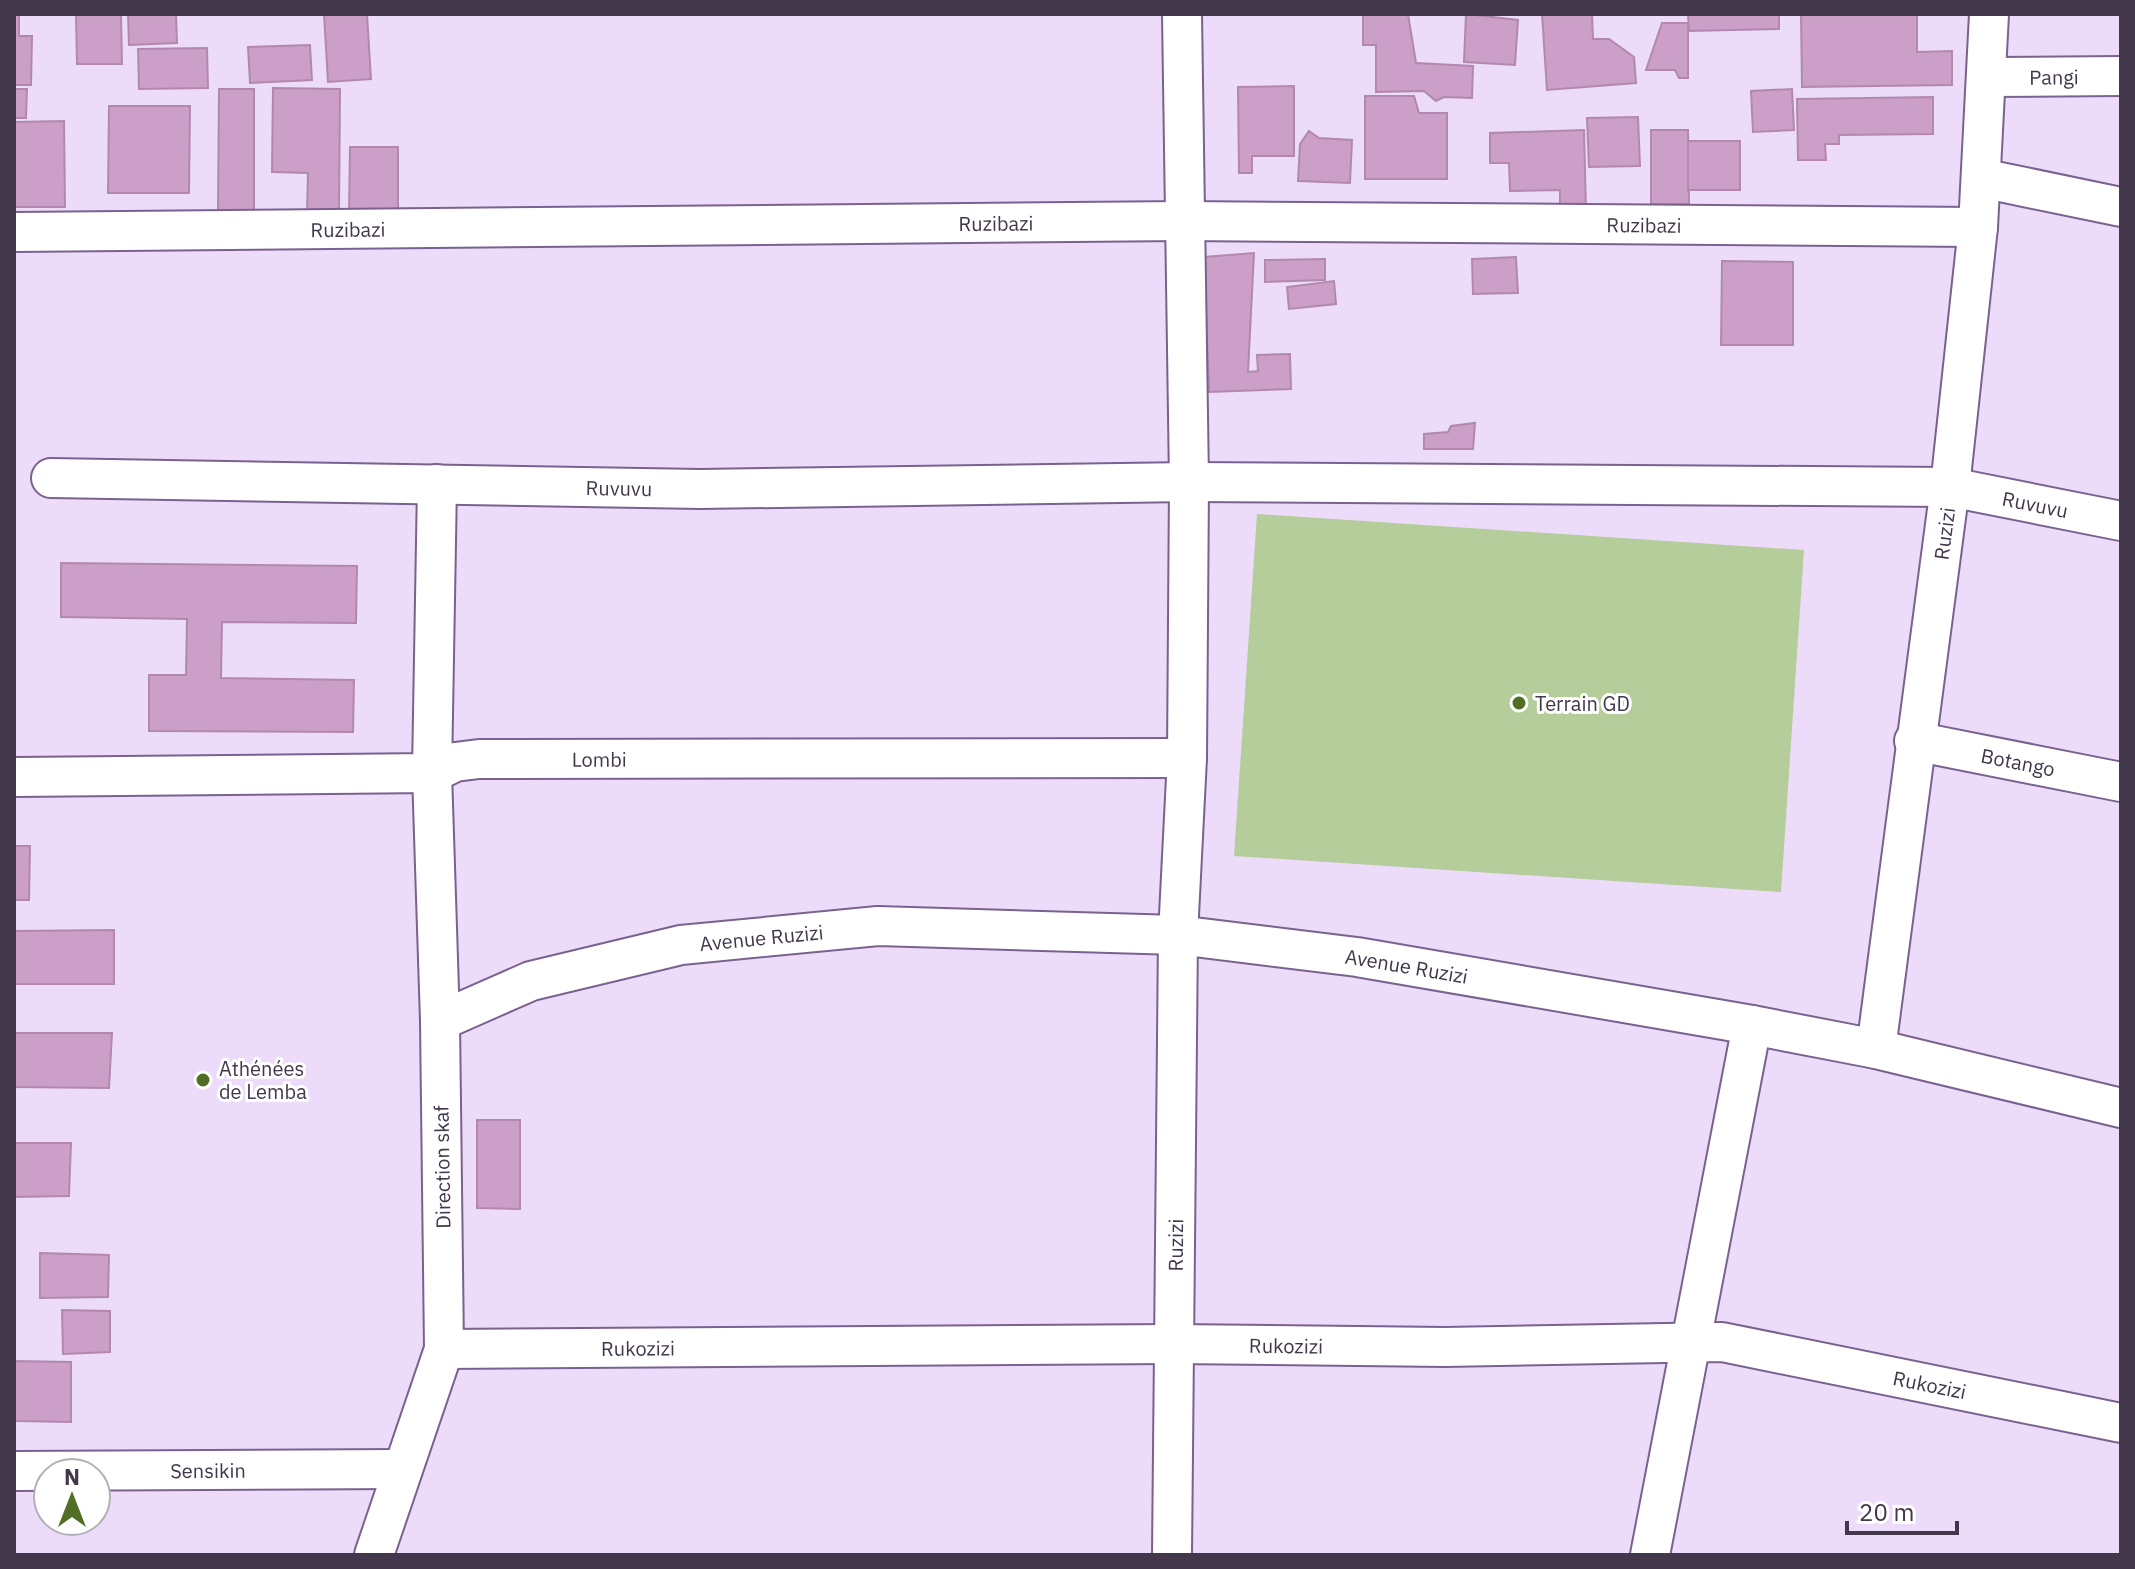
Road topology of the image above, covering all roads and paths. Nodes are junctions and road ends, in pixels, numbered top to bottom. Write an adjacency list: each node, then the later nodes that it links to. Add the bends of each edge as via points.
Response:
1 (1182, 14): 7 (street, Ruzizi)
2 (1989, 14): 4 (street, Ruzizi)
3 (2121, 76): 4 (street, Pangi)
4 (1988, 77): 5 (street, Ruzizi)
5 (1981, 178): 6 (street); 8 (street, Ruzizi)
6 (2121, 207)
7 (1183, 221): 8 (street, Ruzibazi); 9 (street, Ruzibazi); 11 (street, Ruzizi)
8 (1978, 227): 13 (street, Ruzizi)
9 (14, 232)
10 (51, 478): 12 (street, Ruvuvu)
11 (1189, 482): 12 (street, Ruvuvu, via 732,489); 13 (street, Ruvuvu); 16 (street, Ruzizi)
12 (437, 484): 17 (street, Direction skaf)
13 (1950, 487): 14 (street, Ruvuvu); 15 (street, Ruzizi)
14 (2121, 521)
15 (1914, 741): 19 (street, Botango); 23 (street, Ruzizi)
16 (1187, 758): 17 (street, Lombi, via 479,759); 20 (street, Ruzizi)
17 (432, 773): 18 (street, Lombi); 21 (street, Direction skaf)
18 (14, 777)
19 (2121, 782)
20 (1178, 935): 21 (street, Avenue Ruzizi, via 878,926 681,945 531,981); 22 (street, Avenue Ruzizi, via 1357,957); 25 (street, Ruzizi)
21 (440, 1021): 27 (street, Direction skaf)
22 (1752, 1025): 23 (street, Avenue Ruzizi); 26 (street)
23 (1876, 1049): 24 (street, Avenue Ruzizi)
24 (2121, 1108)
25 (1173, 1344): 26 (street, Rukozizi); 27 (street, Rukozizi); 32 (street, Ruzizi)
26 (1691, 1344): 28 (street, Rukozizi, via 1722,1342 1782,1353); 33 (street)
27 (444, 1349): 29 (street, Direction skaf)
28 (2121, 1423)
29 (401, 1469): 30 (street, Sensikin); 31 (street, Direction skaf)
30 (14, 1471)
31 (374, 1555)
32 (1172, 1555)
33 (1650, 1555)

